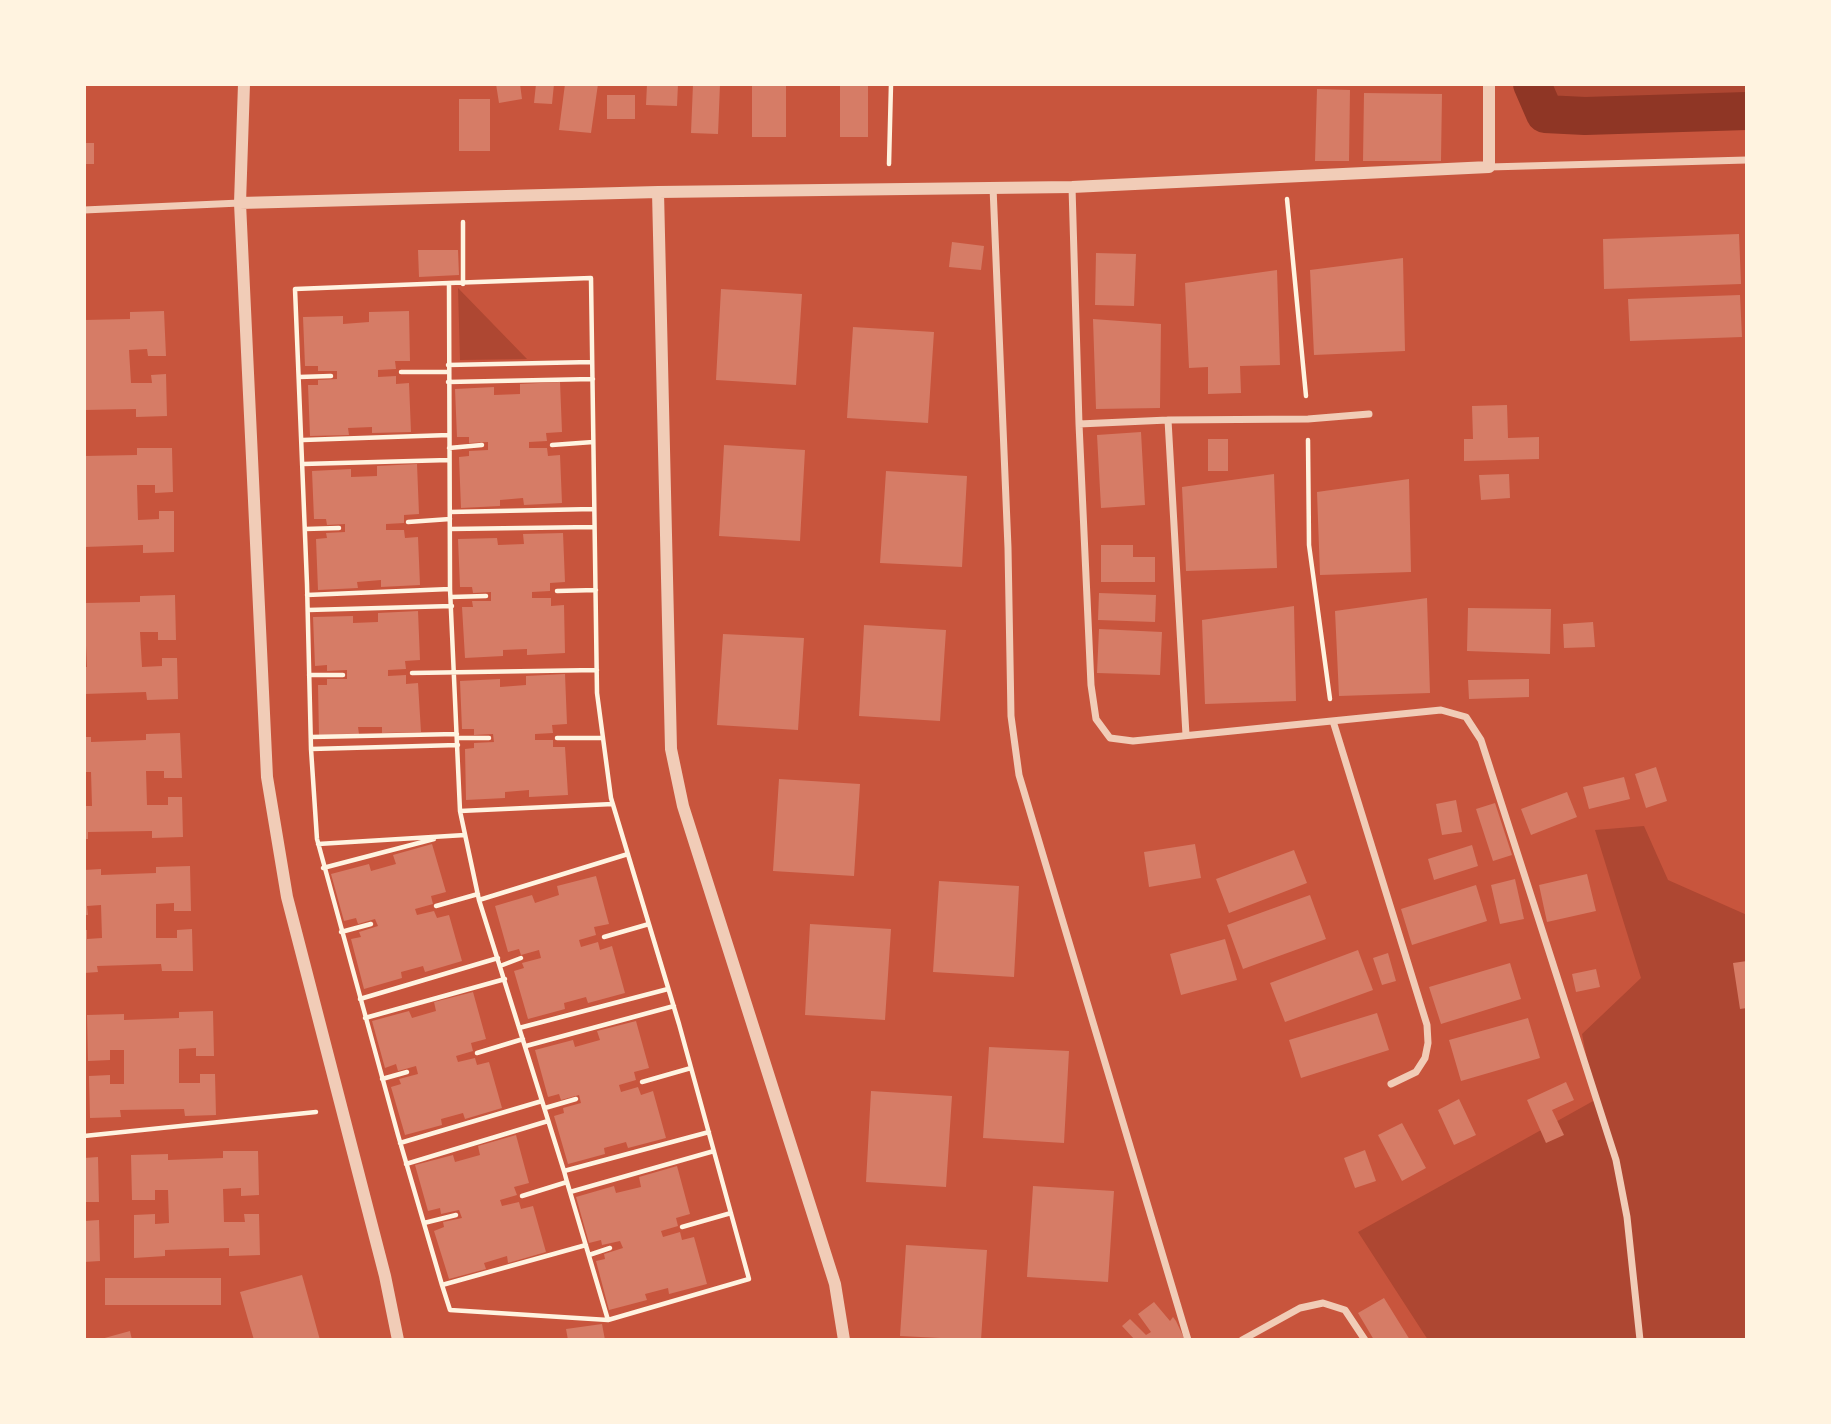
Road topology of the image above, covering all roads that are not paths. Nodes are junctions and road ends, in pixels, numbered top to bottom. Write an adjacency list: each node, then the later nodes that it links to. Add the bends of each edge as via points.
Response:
1 (244, 84): 8 (street)
2 (1489, 84): 4 (street)
3 (1747, 160): 4 (street)
4 (1489, 167): 6 (street)
5 (993, 187): 6 (street); 7 (street); 18 (street, via 1012,716 1019,775)
6 (1072, 187): 12 (street)
7 (658, 192): 8 (street); 17 (street, via 671,749 683,806 835,1284)
8 (240, 203): 9 (street); 16 (street, via 267,777 287,897)
9 (84, 210)
10 (1369, 414): 11 (street)
11 (1168, 420): 12 (street); 14 (street)
12 (1079, 424): 14 (street, via 1096,719 1111,738 1133,741)
13 (1333, 721): 14 (street); 15 (street, via 1427,1025 1425,1058 1416,1072); 21 (street, via 1441,710 1466,718 1481,740 1616,1160)
14 (1185, 735)
15 (1391, 1084)
16 (398, 1340)
17 (845, 1340)
18 (1188, 1340)
19 (1242, 1340): 20 (street, via 1300,1308 1323,1303 1345,1310)
20 (1365, 1340)
21 (1640, 1340)

